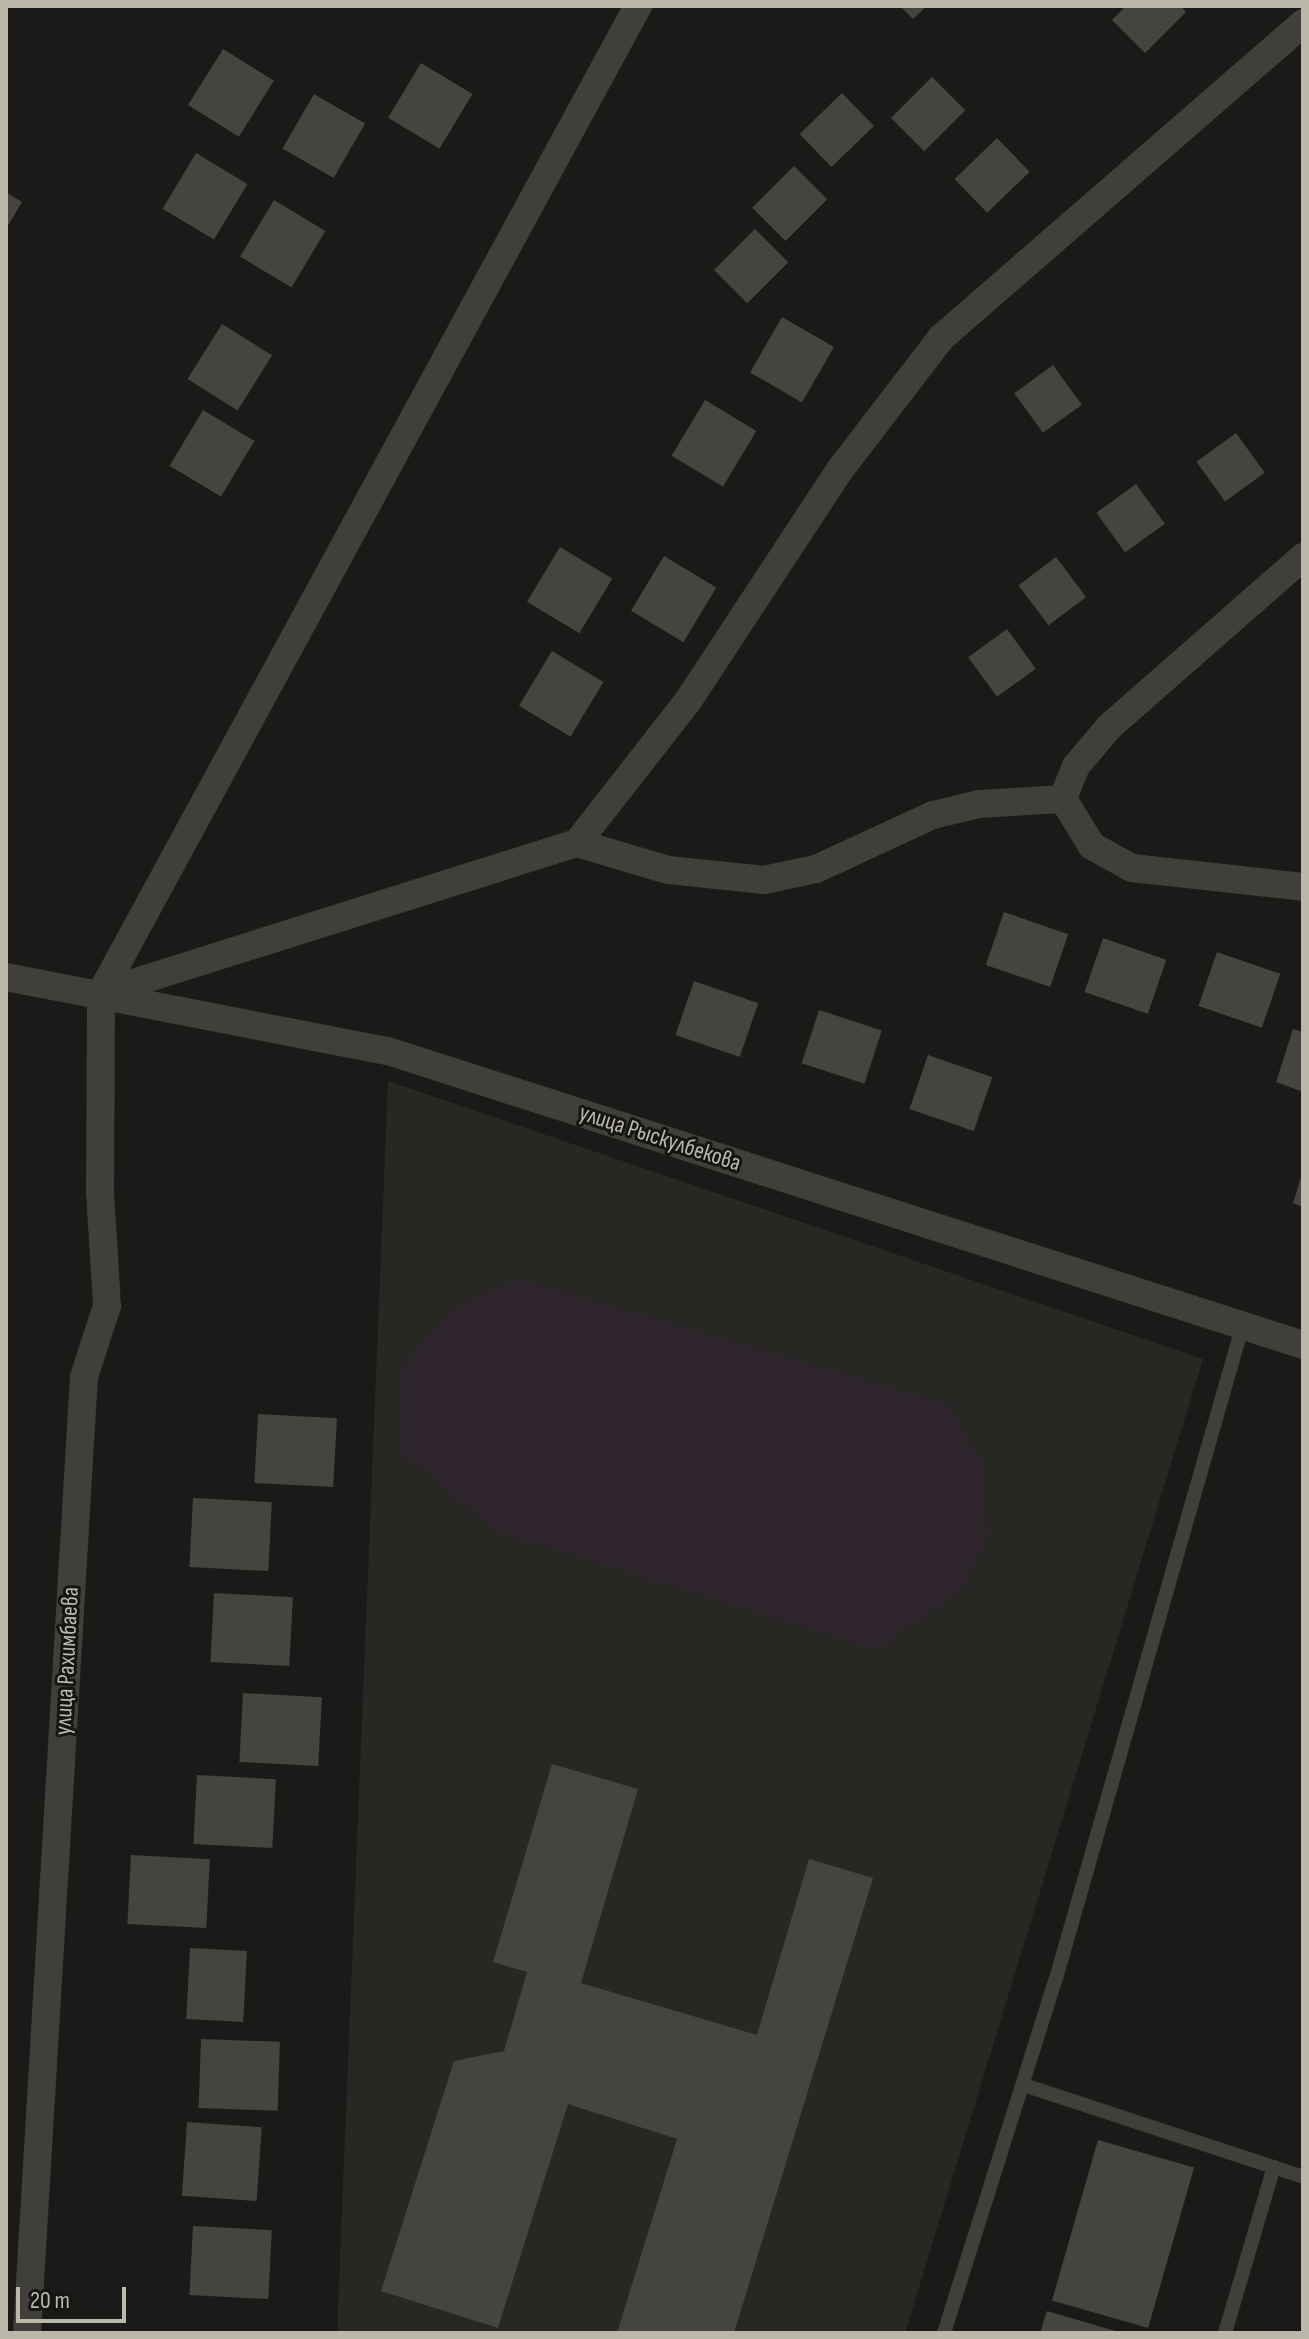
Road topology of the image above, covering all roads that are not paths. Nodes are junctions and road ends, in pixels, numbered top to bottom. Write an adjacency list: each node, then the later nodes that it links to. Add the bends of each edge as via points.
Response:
1 (638, 6): 8 (street)
2 (1303, 23): 5 (street, via 941,338 839,471 688,701)
3 (1303, 557): 4 (street, via 1109,727 1076,766)
4 (1063, 799): 5 (street, via 979,804 933,815 816,869 764,880 668,870); 6 (street, via 1092,846 1132,868)
5 (577, 843): 8 (street)
6 (1303, 887)
7 (6, 977): 8 (street, улица Рыскулбекова)
8 (101, 993): 9 (street, улица Рыскулбекова, via 388,1051); 14 (street, улица Рахимбаева, via 100,1193 107,1306 84,1377)
9 (1243, 1324): 10 (street, улица Рыскулбекова); 11 (lane)
10 (1303, 1345)
11 (1024, 2085): 12 (lane); 15 (lane)
12 (1274, 2167): 13 (lane); 16 (lane)
13 (1303, 2177)
14 (27, 2333)
15 (944, 2333)
16 (1225, 2333)

